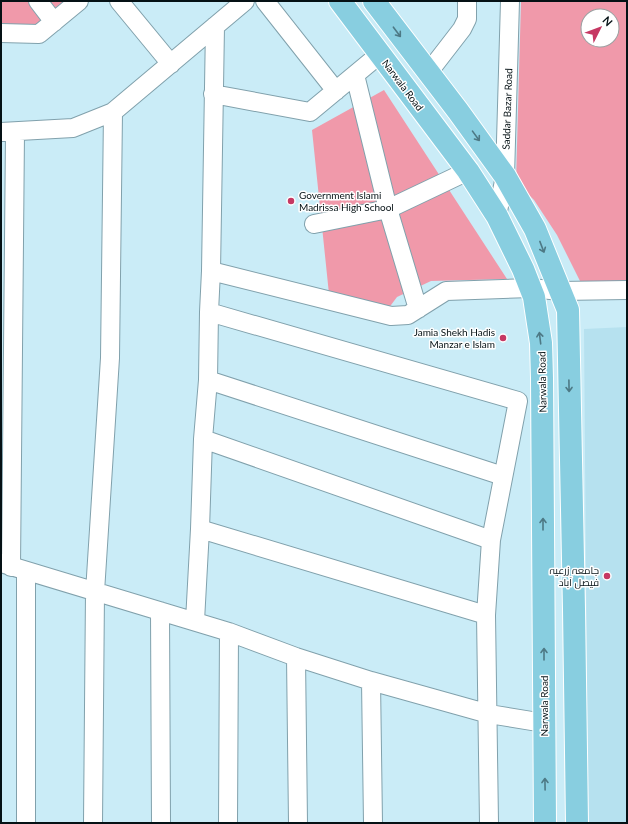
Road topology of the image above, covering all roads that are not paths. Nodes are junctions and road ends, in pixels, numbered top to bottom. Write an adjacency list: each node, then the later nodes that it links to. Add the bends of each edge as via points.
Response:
1 (38, 1): 12 (street)
2 (79, 1): 12 (street)
3 (119, 1): 16 (street)
4 (245, 1): 13 (street)
5 (265, 1): 19 (street)
6 (340, 1): 15 (main road, Narwala Road)
7 (374, 1): 17 (main road, one-way to 17)
8 (453, 1): 11 (street)
9 (467, 1): 11 (street)
10 (510, 1): 24 (street, Saddar Bazar Road)
11 (467, 19): 17 (street, via 454,41)
12 (54, 22): 14 (street, via 39,34)
13 (216, 26): 16 (street); 20 (street)
14 (1, 33)
15 (380, 54): 18 (street); 23 (main road, Narwala Road)
16 (171, 64): 21 (street)
17 (428, 72): 24 (main road, one-way to 24)
18 (355, 76): 19 (street); 25 (street)
19 (336, 91): 20 (street, via 310,112)
20 (213, 94): 29 (street)
21 (114, 112): 22 (street, via 73,128); 41 (street, via 110,358)
22 (8, 132): 28 (street)
23 (468, 171): 25 (street); 26 (main road, Narwala Road)
24 (505, 176): 26 (street, Saddar Bazar Road); 32 (main road, one-way to 32, via 535,229)
25 (388, 209): 27 (street); 33 (street)
26 (497, 216): 30 (main road, Narwala Road)
27 (314, 224)
28 (7, 228): 40 (street)
29 (211, 271): 33 (street, via 391,316 408,315); 34 (street)
30 (531, 288): 32 (street); 33 (street, via 446,291); 49 (main road, Narwala Road, one-way to 30, via 542,371 541,343)
31 (627, 290): 32 (street)
32 (560, 291): 58 (main road, one-way to 58, via 568,310)
33 (418, 309)
34 (209, 312): 35 (street); 37 (street, via 518,401)
35 (208, 380): 36 (street); 37 (street)
36 (203, 439): 38 (street); 39 (street)
37 (503, 476): 39 (street)
38 (200, 529): 43 (street); 44 (street)
39 (491, 540): 43 (street)
40 (13, 567): 41 (street); 50 (street)
41 (95, 592): 42 (street); 51 (street)
42 (160, 611): 44 (street); 52 (street)
43 (486, 615): 48 (street)
44 (195, 621): 45 (street)
45 (229, 632): 46 (street); 53 (street)
46 (296, 657): 47 (street); 54 (street)
47 (371, 681): 48 (street); 55 (street)
48 (488, 714): 49 (street); 56 (street)
49 (544, 723): 57 (main road, Narwala Road, one-way to 49)
50 (26, 823)
51 (93, 823)
52 (161, 823)
53 (228, 823)
54 (298, 823)
55 (373, 823)
56 (489, 823)
57 (545, 823)
58 (577, 823)

